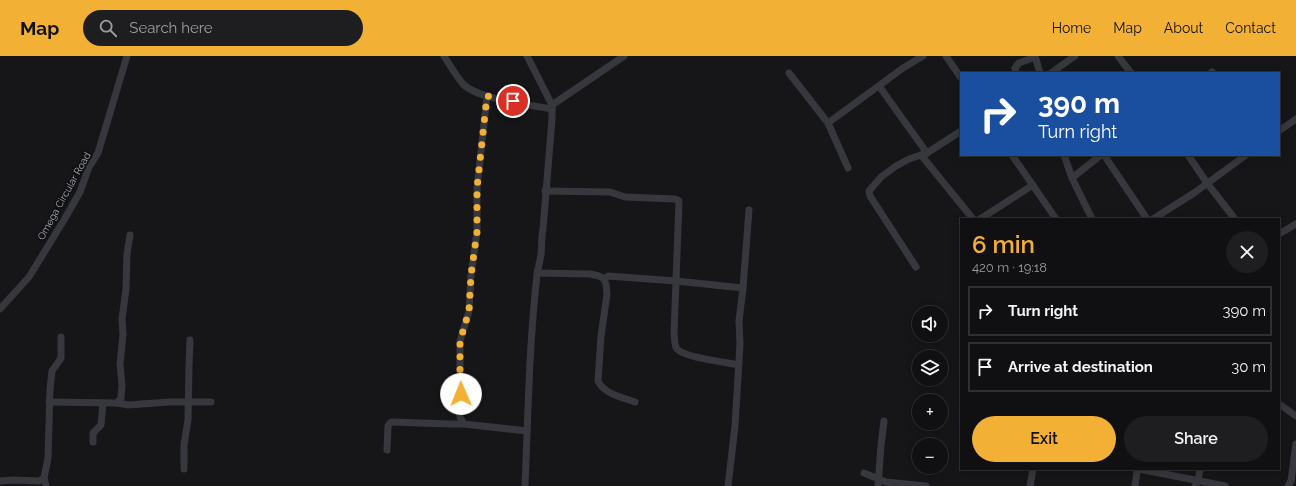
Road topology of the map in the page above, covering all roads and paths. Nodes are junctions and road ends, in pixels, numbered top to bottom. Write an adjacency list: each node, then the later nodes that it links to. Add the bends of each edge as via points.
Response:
1 (127, 56): 51 (street, Omega Circular Road, via 98,153 89,167 80,192 28,277)
2 (444, 56): 17 (street, via 464,85)
3 (527, 56): 18 (street)
4 (624, 56): 18 (street)
5 (923, 56): 16 (street)
6 (946, 56): 15 (street)
7 (1075, 56): 13 (street)
8 (1118, 56): 14 (street)
9 (1035, 57): 11 (street, via 1018,63); 12 (street)
10 (789, 72): 20 (street)
11 (1016, 72)
12 (1040, 72)
13 (1052, 72)
14 (1130, 72)
15 (960, 77)
16 (879, 86): 20 (street); 23 (street)
17 (487, 96): 18 (street); 64 (street, via 477,188 477,232 469,311 460,341 460,372 463,382 459,413)
18 (552, 107): 34 (street)
19 (1296, 119): 21 (street)
20 (828, 123): 30 (street)
21 (1280, 130)
22 (960, 132): 23 (street)
23 (924, 154): 36 (street); 46 (street, via 896,166 881,177 869,191)
24 (1013, 156): 33 (street)
25 (1064, 156): 31 (street)
26 (1102, 156): 31 (street)
27 (1104, 156): 40 (street)
28 (1189, 156): 32 (street)
29 (1245, 156): 32 (street)
30 (848, 168)
31 (1072, 178): 39 (street)
32 (1207, 183): 41 (street); 42 (street)
33 (1033, 185): 37 (street); 38 (street)
34 (545, 191): 47 (street); 49 (street, via 610,192 624,197 679,201)
35 (749, 210): 50 (street)
36 (972, 218)
37 (982, 218)
38 (1055, 218)
39 (1092, 218)
40 (1146, 218)
41 (1154, 218)
42 (1234, 218)
43 (1296, 224): 44 (street)
44 (1280, 233)
45 (130, 235): 60 (street, via 122,319 122,385)
46 (916, 267)
47 (537, 273): 48 (street, via 590,274); 65 (street)
48 (604, 279): 49 (street, via 608,276); 58 (street, via 607,294 598,381 601,388 606,391)
49 (676, 281): 50 (street); 54 (street, via 674,334 678,351 689,356)
50 (743, 288): 54 (street, via 739,321)
51 (0, 309)
52 (61, 338): 55 (street, via 60,358 52,371)
53 (190, 340): 56 (street)
54 (739, 365): 80 (street)
55 (49, 402): 59 (street); 73 (street, via 48,458)
56 (188, 402): 57 (street); 60 (street, via 128,405); 69 (street)
57 (211, 402)
58 (635, 402)
59 (103, 403): 60 (street); 66 (street, via 101,425 93,433)
60 (118, 403)
61 (1280, 405): 62 (street)
62 (1296, 416)
63 (884, 421): 76 (street, via 880,445)
64 (464, 424): 65 (street); 68 (street, via 392,422 388,426)
65 (526, 431): 79 (street)
66 (93, 442)
67 (1296, 444): 85 (street, via 1291,481)
68 (387, 450)
69 (184, 469)
70 (1033, 470): 82 (street)
71 (1200, 470): 77 (street)
72 (864, 473): 76 (street)
73 (44, 478): 75 (street, via 38,481); 78 (street)
74 (0, 481): 75 (street)
75 (13, 483)
76 (879, 483): 81 (street)
77 (1197, 484): 83 (street, via 1139,470); 84 (street)
78 (46, 486)
79 (525, 486)
80 (728, 486)
81 (926, 486)
82 (1030, 486)
83 (1135, 486)
84 (1225, 486)
85 (1288, 486)

